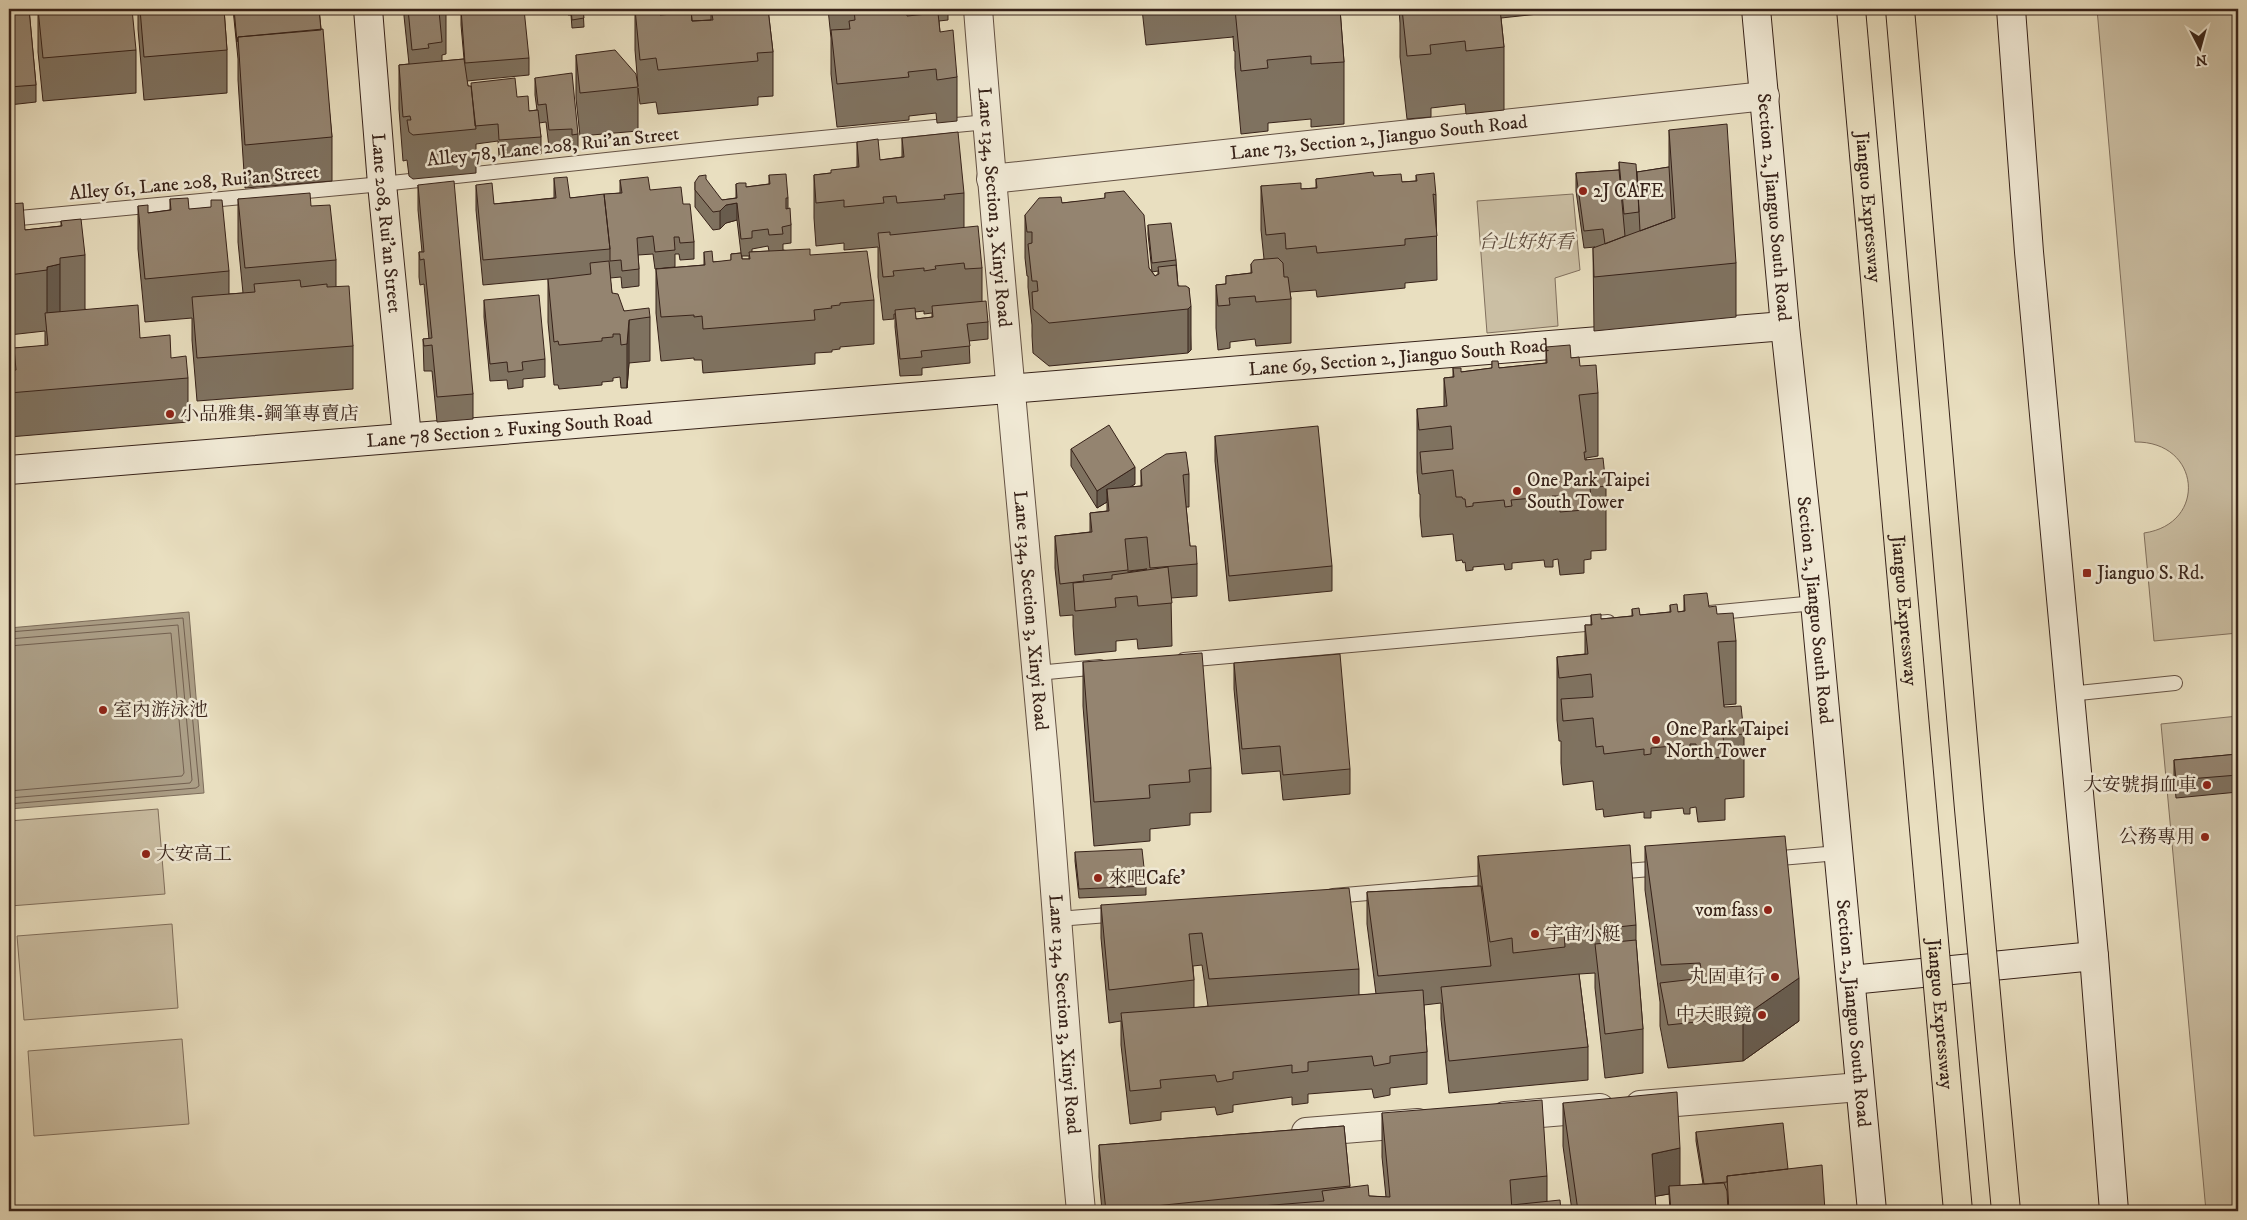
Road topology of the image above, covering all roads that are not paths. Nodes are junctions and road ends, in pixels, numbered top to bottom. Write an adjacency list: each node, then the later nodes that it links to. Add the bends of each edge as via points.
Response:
1 (368, 9): 10 (street, Lane 208, Rui'an Street)
2 (978, 9): 8 (street, Lane 134, Section 3, Xinyi Road)
3 (1756, 9): 7 (street, Section 2, Jianguo South Road)
4 (1851, 9): 40 (highway, Jianguo Expressway, bridge)
5 (1900, 9): 41 (highway, bridge)
6 (2011, 9): 23 (street, via 2028,252)
7 (1765, 96): 9 (street, Lane 73, Section 2, Jianguo South Road); 12 (street, Section 2, Jianguo South Road)
8 (987, 122): 9 (street, Lane 134, Section 3, Xinyi Road); 10 (lane, Alley 78, Lane 208, Rui'an Street)
9 (991, 180): 13 (street, Lane 134, Section 3, Xinyi Road)
10 (382, 184): 11 (lane, Alley 61, Lane 208, Rui'an Street); 14 (street, Lane 208, Rui'an Street)
11 (9, 219)
12 (1785, 326): 13 (street, Lane 69, Section 2, Jianguo South Road); 16 (street, Section 2, Jianguo South Road)
13 (1012, 388): 14 (street, Lane 78 Section 2 Fuxing South Road); 21 (street, Lane 134, Section 3, Xinyi Road)
14 (407, 437): 15 (street, Lane 78 Section 2 Fuxing South Road)
15 (9, 470)
16 (1815, 603): 17 (lane); 24 (street, Section 2, Jianguo South Road)
17 (1682, 616)
18 (1622, 621): 19 (lane)
19 (1166, 661)
20 (1116, 666): 21 (lane)
21 (1037, 673): 31 (street, Lane 134, Section 3, Xinyi Road)
22 (2175, 683): 23 (lane)
23 (2070, 694): 32 (street)
24 (1838, 853): 25 (lane); 33 (street, Section 2, Jianguo South Road)
25 (1756, 860)
26 (1678, 867): 27 (lane)
27 (1599, 873)
28 (1510, 881): 29 (lane)
29 (1324, 897)
30 (1137, 913): 31 (lane)
31 (1058, 920): 38 (street, Lane 134, Section 3, Xinyi Road, via 1085,1150)
32 (2094, 956): 33 (street); 42 (street)
33 (1851, 980): 34 (street, Section 2, Jianguo South Road)
34 (1860, 1087): 35 (street); 39 (street, Section 2, Jianguo South Road)
35 (1483, 1118)
36 (1443, 1121): 37 (street)
37 (1284, 1134)
38 (1081, 1211)
39 (1872, 1211)
40 (1958, 1211)
41 (2006, 1211)
42 (2114, 1211)

